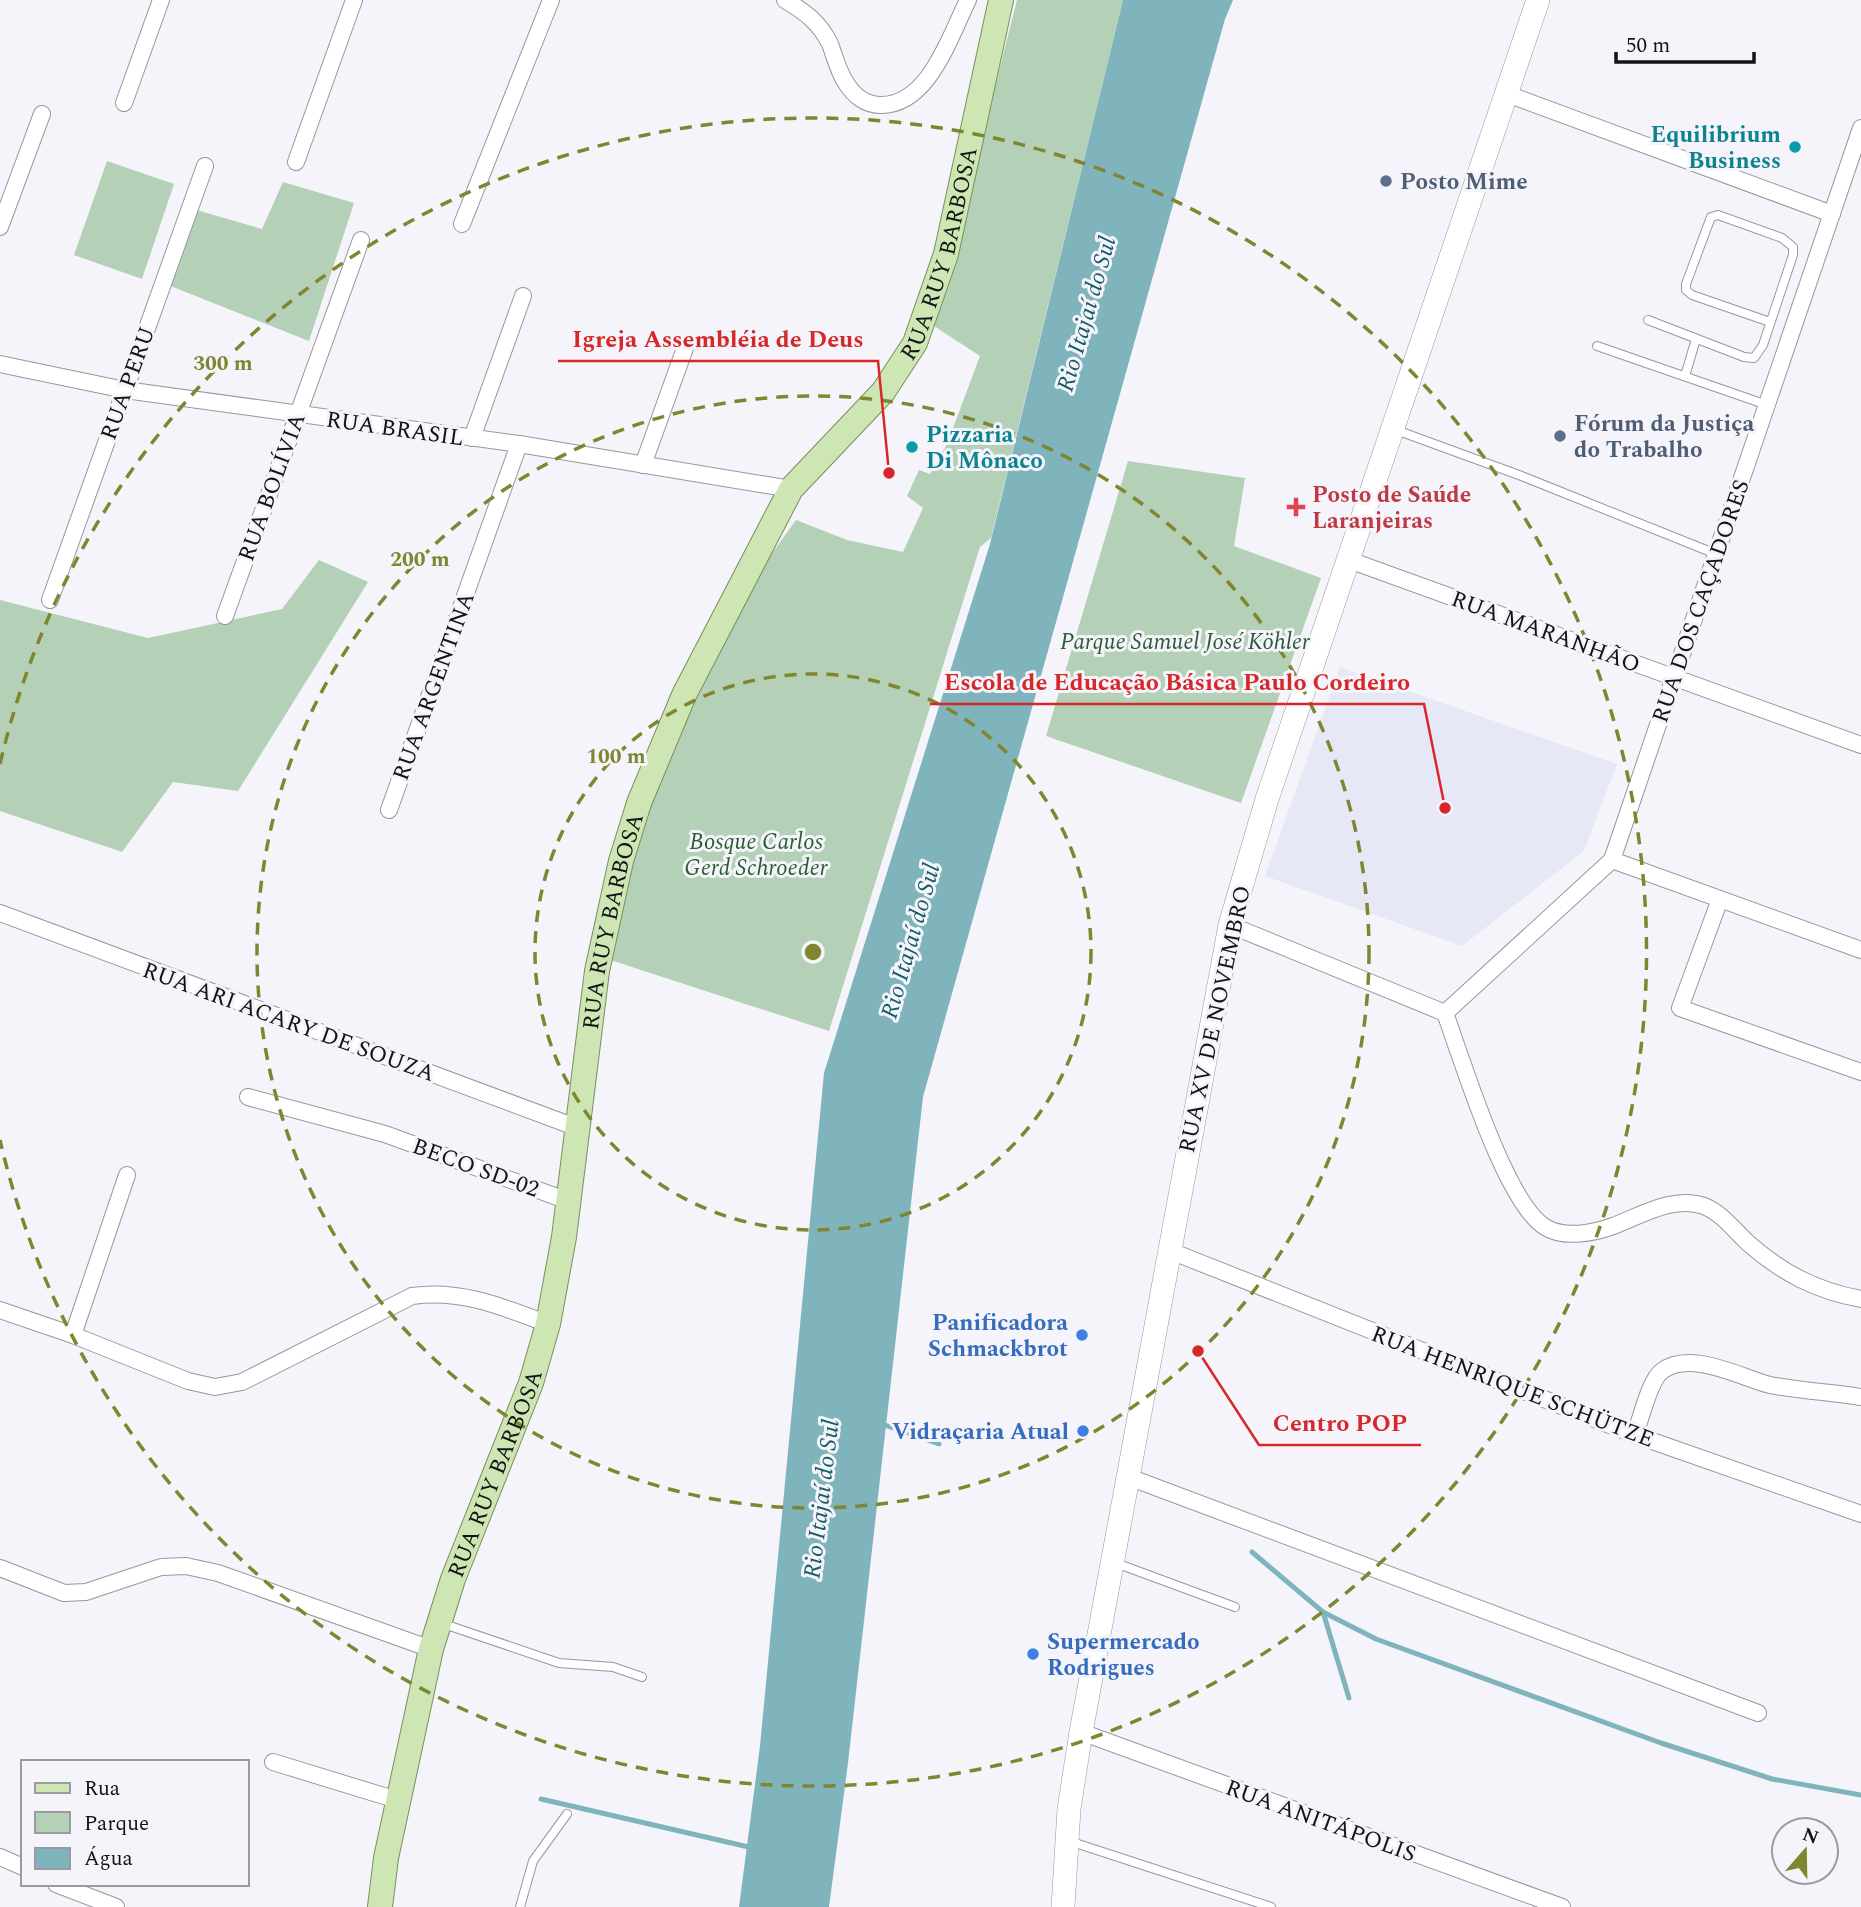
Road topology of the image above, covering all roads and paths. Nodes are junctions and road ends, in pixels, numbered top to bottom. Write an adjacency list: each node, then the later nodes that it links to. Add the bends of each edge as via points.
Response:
1 (161, 0): 9 (street)
2 (354, 0): 12 (street)
3 (551, 0): 15 (street)
4 (785, 0): 5 (street, via 819,25 856,96 873,105 895,105 925,81)
5 (968, 0)
6 (1001, 0): 33 (main road, RUA RUY BARBOSA, via 946,254 928,314 883,392)
7 (1538, 0): 8 (main road, RUA XV DE NOVEMBRO)
8 (1507, 94): 14 (street); 29 (main road, RUA XV DE NOVEMBRO)
9 (124, 103)
10 (42, 114): 16 (street)
11 (1861, 130): 14 (street, RUA DOS CAÇADORES)
12 (296, 162)
13 (205, 166): 26 (street, RUA PERU)
14 (1832, 214): 27 (street, RUA DOS CAÇADORES)
15 (462, 224)
16 (0, 227)
17 (361, 240): 28 (street, RUA BOLÍVIA)
18 (523, 296): 30 (street)
19 (1648, 320): 21 (lane)
20 (1770, 322): 20 (lane, via 1793,247 1782,238 1718,215 1711,217 1686,290); 21 (lane, via 1754,358)
21 (1696, 339): 25 (lane)
22 (1597, 346): 25 (lane)
23 (685, 348): 32 (street)
24 (0, 364): 26 (street, RUA BRASIL)
25 (1685, 376): 27 (lane)
26 (124, 390): 28 (street, RUA BRASIL); 36 (street, RUA PERU)
27 (1767, 405): 34 (street, RUA DOS CAÇADORES)
28 (298, 414): 30 (street, RUA BRASIL); 37 (street, RUA BOLÍVIA)
29 (1393, 429): 34 (lane); 35 (main road, RUA XV DE NOVEMBRO)
30 (472, 438): 31 (street, RUA BRASIL)
31 (519, 444): 32 (street, RUA BRASIL); 40 (street, RUA ARGENTINA)
32 (643, 465): 33 (street, RUA BRASIL)
33 (791, 489): 49 (main road, RUA RUY BARBOSA, via 684,695 639,803 597,971)
34 (1716, 554): 38 (street, RUA DOS CAÇADORES)
35 (1349, 560): 38 (street, RUA MARANHÃO); 44 (main road, RUA XV DE NOVEMBRO, via 1267,799)
36 (50, 600)
37 (225, 616)
38 (1674, 678): 39 (street, RUA MARANHÃO); 41 (street, RUA DOS CAÇADORES)
39 (1861, 746)
40 (389, 810)
41 (1612, 860): 42 (street); 46 (street, RUA DOS CAÇADORES)
42 (1720, 899): 45 (street); 47 (street, via 1680,1008)
43 (0, 913): 49 (street, RUA ARI ACARY DE SOUZA)
44 (1230, 925): 46 (street); 52 (main road, RUA XV DE NOVEMBRO)
45 (1861, 950)
46 (1445, 1013): 53 (street, via 1510,1183 1529,1213 1545,1227 1570,1234 1587,1232 1667,1205 1695,1203 1719,1215 1798,1280)
47 (1861, 1072)
48 (248, 1097): 51 (street, BECO SD-02, via 385,1134)
49 (578, 1128): 51 (main road, RUA RUY BARBOSA)
50 (127, 1175): 56 (street)
51 (568, 1201): 55 (main road, RUA RUY BARBOSA)
52 (1168, 1250): 58 (street, RUA HENRIQUE SCHÜTZE); 59 (main road, RUA XV DE NOVEMBRO)
53 (1861, 1299)
54 (0, 1310): 56 (street)
55 (548, 1324): 56 (street, via 465,1296 412,1296 242,1382 215,1387 188,1381); 64 (main road, RUA RUY BARBOSA, via 531,1383)
56 (73, 1335)
57 (1861, 1397): 58 (street, via 1769,1384 1711,1366 1672,1367 1656,1379)
58 (1635, 1435): 60 (street, RUA HENRIQUE SCHÜTZE)
59 (1126, 1476): 61 (main road, RUA XV DE NOVEMBRO); 67 (street)
60 (1861, 1514)
61 (1111, 1561): 63 (lane); 68 (main road, RUA XV DE NOVEMBRO)
62 (0, 1568): 65 (street, via 64,1593 86,1592 161,1567 186,1566 218,1573)
63 (1235, 1607)
64 (438, 1622): 65 (main road, RUA RUY BARBOSA); 66 (lane, via 559,1662 613,1667)
65 (431, 1649): 70 (main road, RUA RUY BARBOSA)
66 (642, 1677)
67 (1758, 1713)
68 (1081, 1732): 72 (main road, RUA XV DE NOVEMBRO); 81 (street, RUA ANITÁPOLIS)
69 (273, 1762): 70 (street)
70 (397, 1800): 77 (main road, RUA RUY BARBOSA)
71 (567, 1814): 78 (lane, via 533,1861)
72 (1066, 1840): 79 (main road, RUA XV DE NOVEMBRO); 80 (lane)
73 (0, 1857): 74 (street)
74 (21, 1866)
75 (61, 1886): 76 (street)
76 (116, 1907)
77 (380, 1907)
78 (520, 1907)
79 (1063, 1907)
80 (1271, 1907)
81 (1562, 1907)

